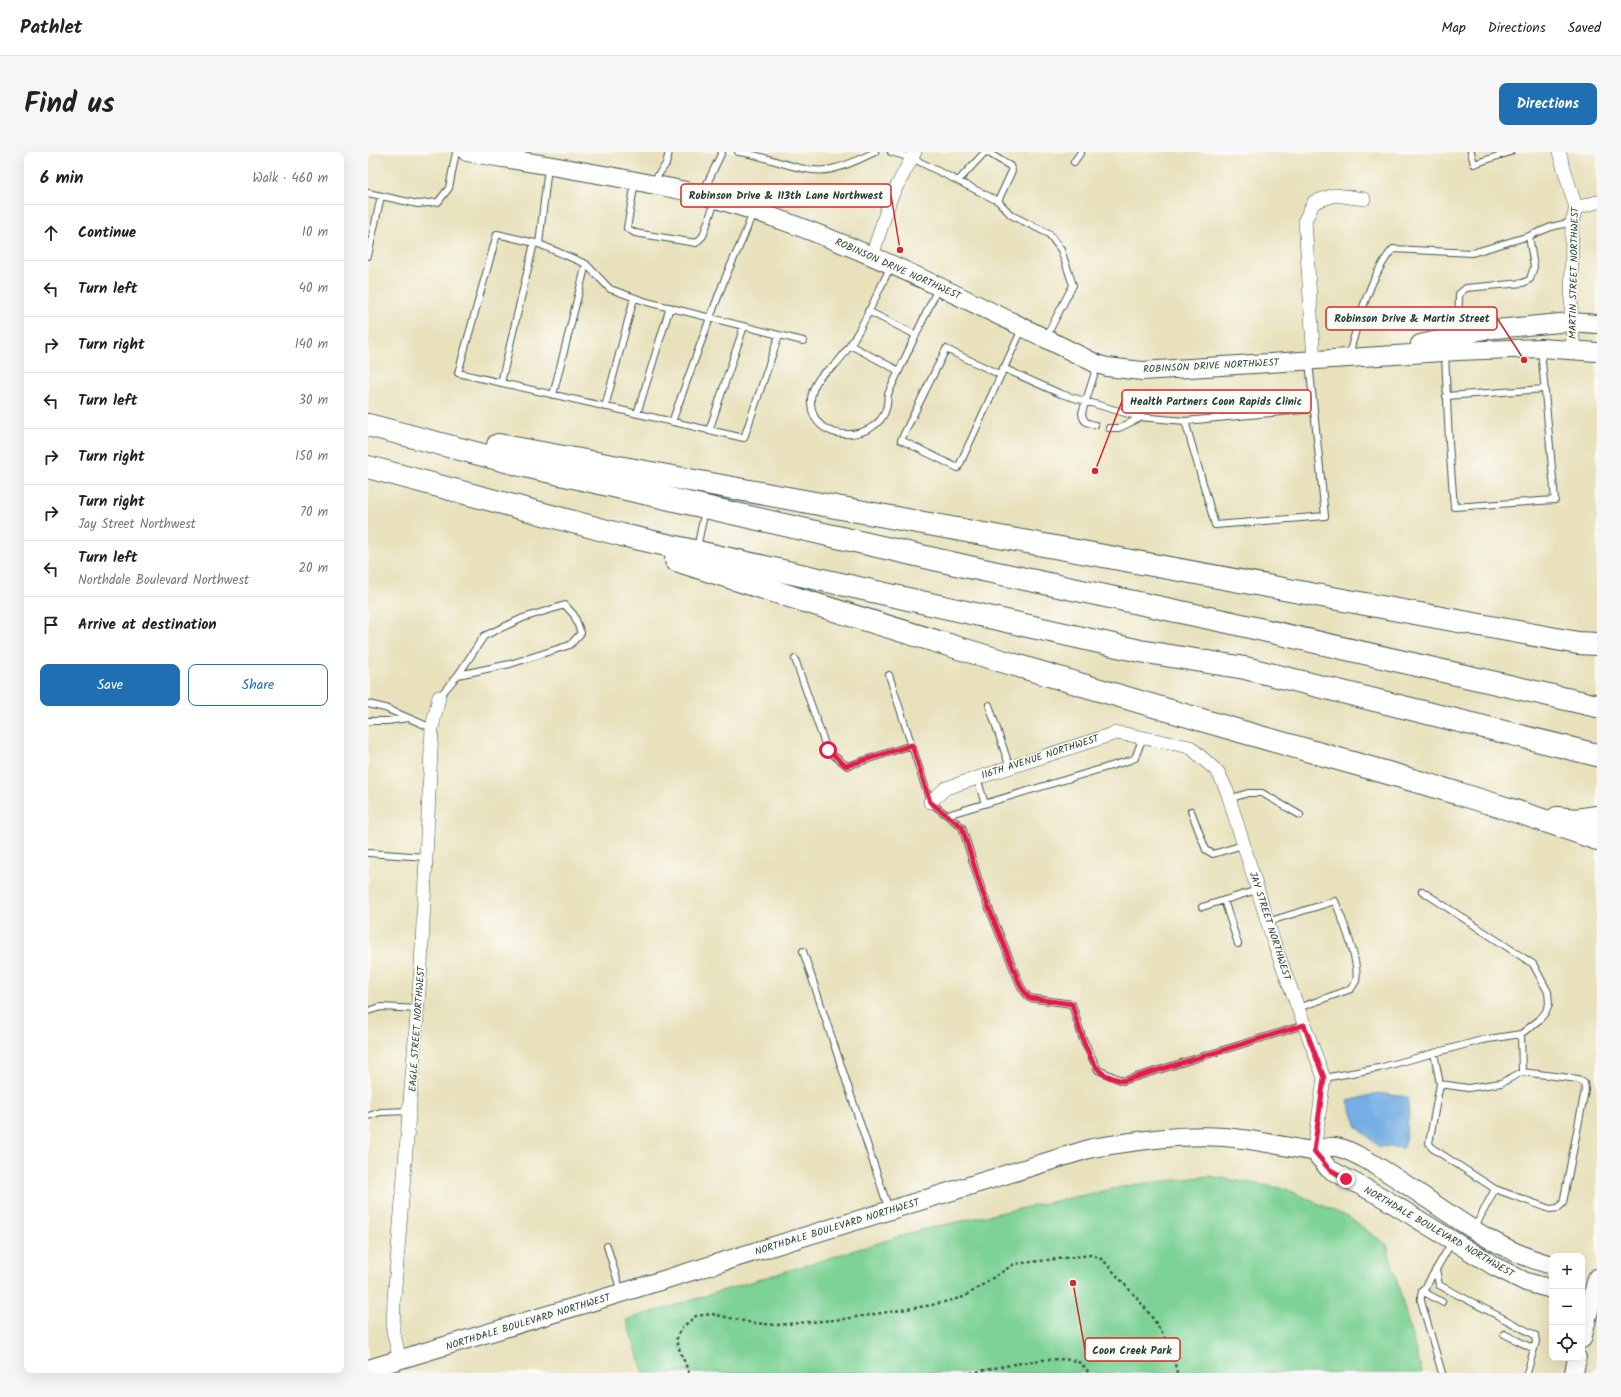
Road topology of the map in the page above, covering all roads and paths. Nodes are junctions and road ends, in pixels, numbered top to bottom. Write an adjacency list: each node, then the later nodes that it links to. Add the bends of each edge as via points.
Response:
1 (456, 152): 21 (lane, via 449,188 438,202 418,204)
2 (467, 152): 14 (main road, ROBINSON DRIVE NORTHWEST)
3 (669, 152): 19 (lane, via 666,164)
4 (722, 152): 22 (lane)
5 (738, 152): 12 (lane, via 815,171 832,170)
6 (891, 152): 13 (lane)
7 (986, 152): 18 (lane); 24 (lane, via 1010,166 1012,171)
8 (1081, 152): 17 (lane)
9 (1470, 152): 10 (lane, via 1474,164)
10 (1509, 152)
11 (1559, 152): 26 (street, MARTIN STREET NORTHWEST)
12 (871, 153)
13 (899, 153): 15 (lane)
14 (491, 154): 16 (main road, ROBINSON DRIVE NORTHWEST)
15 (914, 155): 18 (lane); 32 (street, via 891,197)
16 (542, 162): 19 (main road, ROBINSON DRIVE NORTHWEST); 30 (lane)
17 (1074, 162)
18 (958, 181): 24 (lane)
19 (643, 183): 22 (main road, ROBINSON DRIVE NORTHWEST); 22 (lane, via 628,228 635,234 696,244 703,236)
20 (368, 193): 21 (lane)
21 (382, 196): 31 (lane)
22 (708, 197): 27 (main road, ROBINSON DRIVE NORTHWEST)
23 (1364, 199): 55 (street, via 1335,195 1314,202 1305,220)
24 (998, 201): 47 (lane, via 1011,215 1049,234 1061,250 1073,285)
25 (1597, 202): 26 (street)
26 (1576, 208): 28 (street, MARTIN STREET NORTHWEST)
27 (752, 211): 32 (main road, ROBINSON DRIVE NORTHWEST, via 823,235); 39 (lane)
28 (1572, 222): 29 (lane); 40 (street, MARTIN STREET NORTHWEST)
29 (1529, 236): 46 (lane, via 1534,267 1530,279 1523,283 1466,288 1459,294); 54 (lane, via 1472,254 1393,249 1384,259 1361,312)
30 (537, 243): 33 (lane); 60 (lane); 60 (lane, via 497,234 458,373)
31 (368, 256)
32 (872, 256): 34 (main road, ROBINSON DRIVE NORTHWEST)
33 (586, 264): 36 (lane, via 610,289); 62 (lane)
34 (891, 265): 35 (main road, ROBINSON DRIVE NORTHWEST); 38 (lane)
35 (939, 286): 43 (main road, ROBINSON DRIVE NORTHWEST); 45 (lane)
36 (634, 298): 37 (lane); 65 (lane)
37 (670, 307): 39 (lane); 67 (lane)
38 (868, 312): 45 (lane); 49 (lane)
39 (710, 317): 42 (lane); 71 (lane)
40 (1571, 322): 41 (main road, ROBINSON DRIVE NORTHWEST); 46 (main road, ROBINSON DRIVE NORTHWEST, via 1484,330); 51 (street, MARTIN STREET NORTHWEST)
41 (1597, 324)
42 (744, 326): 44 (lane); 75 (lane)
43 (1022, 327): 47 (main road, ROBINSON DRIVE NORTHWEST); 57 (lane)
44 (779, 335): 48 (lane); 75 (lane, via 744,438)
45 (916, 335): 58 (lane)
46 (1458, 337): 54 (main road, ROBINSON DRIVE NORTHWEST)
47 (1045, 338): 56 (main road, ROBINSON DRIVE NORTHWEST)
48 (803, 341)
49 (850, 345): 58 (lane); 58 (lane, via 835,366 821,375 814,387 811,402 815,417 827,430 844,435 860,433 876,424 886,410 888,394)
50 (1541, 348): 51 (main road, ROBINSON DRIVE NORTHWEST); 52 (main road, ROBINSON DRIVE NORTHWEST); 61 (lane)
51 (1574, 349): 53 (main road, ROBINSON DRIVE NORTHWEST)
52 (1445, 352): 54 (main road, ROBINSON DRIVE NORTHWEST); 63 (lane)
53 (1597, 352)
54 (1348, 359): 55 (main road, ROBINSON DRIVE NORTHWEST)
55 (1312, 360): 56 (main road, ROBINSON DRIVE NORTHWEST, via 1142,371); 66 (lane)
56 (1097, 364): 64 (lane)
57 (1004, 368): 59 (lane); 64 (lane, via 1061,394)
58 (899, 371)
59 (1001, 375): 59 (lane, via 958,468 901,440 946,348)
60 (501, 383): 62 (lane)
61 (1545, 390): 63 (lane); 63 (lane, via 1555,500 1454,508)
62 (553, 395): 65 (lane)
63 (1446, 396)
64 (1086, 401): 68 (lane); 72 (lane, via 1083,419 1086,423)
65 (605, 407): 67 (lane)
66 (1314, 409): 70 (lane); 70 (lane, via 1325,516 1215,525)
67 (637, 414): 71 (lane)
68 (1142, 417): 70 (lane); 74 (lane, via 1119,428)
69 (368, 418): 80 (highway, via 475,441 1270,589)
70 (1185, 421)
71 (672, 422): 75 (lane)
72 (1095, 425)
73 (368, 426): 78 (highway, via 524,466)
74 (1109, 428)
75 (709, 430)
76 (368, 467): 77 (highway)
77 (484, 498): 79 (highway); 101 (highway, via 820,607)
78 (706, 507): 79 (lane); 87 (highway)
79 (697, 552): 93 (highway, via 1140,652 1245,668)
80 (1591, 645)
81 (795, 660): 92 (lane, via 828,750 846,766)
82 (458, 675): 82 (lane, via 510,664 570,645 581,633 574,615 566,605 523,618 484,636); 84 (lane)
83 (889, 675): 92 (lane)
84 (438, 696): 90 (street, EAGLE STREET NORTHWEST)
85 (368, 704): 88 (lane)
86 (989, 705): 94 (lane)
87 (1597, 706)
88 (408, 718): 89 (lane); 90 (lane)
89 (368, 721)
90 (432, 728): 107 (street, EAGLE STREET NORTHWEST)
91 (1149, 739): 94 (street, 116TH AVENUE NORTHWEST, via 1116,733); 96 (street, JAY STREET NORTHWEST, via 1190,747 1218,772); 98 (lane, via 1131,760)
92 (912, 745): 97 (lane)
93 (1597, 755)
94 (1010, 768): 95 (street, 116TH AVENUE NORTHWEST)
95 (977, 778): 97 (street, 116TH AVENUE NORTHWEST, via 946,788); 98 (lane)
96 (1229, 799): 100 (lane, via 1248,793 1262,793); 105 (street, JAY STREET NORTHWEST)
97 (930, 802): 102 (lane)
98 (985, 804): 102 (lane)
99 (1191, 811): 105 (lane, via 1206,850 1213,854)
100 (1300, 814)
101 (1530, 814): 103 (highway, via 1576,820); 104 (highway)
102 (947, 815): 118 (lane, via 962,827 982,891 1021,987 1029,998 1072,1004 1082,1037 1098,1070 1123,1081)
103 (1597, 817)
104 (1597, 839)
105 (1243, 845): 108 (street, JAY STREET NORTHWEST)
106 (368, 853): 107 (lane)
107 (426, 857): 116 (street, EAGLE STREET NORTHWEST)
108 (1257, 890): 110 (lane); 112 (street, JAY STREET NORTHWEST)
109 (1422, 891): 119 (lane, via 1533,964 1548,992 1549,1004 1539,1020)
110 (1224, 900): 111 (lane); 113 (lane)
111 (1202, 907)
112 (1267, 922): 115 (street, JAY STREET NORTHWEST); 115 (lane, via 1335,901 1347,934 1355,967 1356,981 1351,989)
113 (1238, 944)
114 (802, 951): 128 (lane)
115 (1298, 1008): 118 (street, JAY STREET NORTHWEST)
116 (418, 1009): 117 (lane, via 381,1007); 124 (street, EAGLE STREET NORTHWEST)
117 (368, 1011)
118 (1304, 1025): 122 (street, JAY STREET NORTHWEST)
119 (1521, 1034): 120 (lane, via 1482,1040); 121 (lane)
120 (1434, 1053): 122 (lane, via 1379,1068); 123 (lane)
121 (1522, 1072): 123 (lane, via 1501,1083 1468,1088); 127 (lane, via 1578,1079 1584,1084 1564,1203 1558,1208 1550,1209)
122 (1324, 1078): 126 (street, JAY STREET NORTHWEST)
123 (1440, 1084): 127 (lane, via 1429,1143 1432,1148)
124 (410, 1111): 125 (lane, via 381,1112); 144 (street, EAGLE STREET NORTHWEST, via 394,1298 393,1330)
125 (368, 1116)
126 (1314, 1151): 128 (main road, NORTHDALE BOULEVARD NORTHWEST, via 1225,1137 1135,1140 1092,1148); 129 (main road, NORTHDALE BOULEVARD NORTHWEST, via 1330,1146 1363,1158); 130 (main road, NORTHDALE BOULEVARD NORTHWEST, via 1329,1169 1380,1196)
127 (1495, 1189): 129 (lane)
128 (890, 1211): 138 (main road, NORTHDALE BOULEVARD NORTHWEST)
129 (1474, 1229): 132 (main road, NORTHDALE BOULEVARD NORTHWEST, via 1515,1253)
130 (1452, 1241): 133 (lane); 135 (main road, NORTHDALE BOULEVARD NORTHWEST, via 1510,1275)
131 (607, 1246): 138 (lane)
132 (1549, 1265)
133 (1436, 1269): 134 (lane); 137 (lane)
134 (1439, 1285): 139 (lane); 143 (lane, via 1533,1333 1536,1338)
135 (1549, 1288)
136 (1590, 1288): 141 (main road)
137 (1422, 1291): 139 (lane); 151 (lane, via 1421,1300)
138 (621, 1293): 144 (main road, NORTHDALE BOULEVARD NORTHWEST)
139 (1433, 1297): 140 (lane)
140 (1442, 1302)
141 (1584, 1325)
142 (1504, 1334): 143 (lane)
143 (1534, 1349): 152 (lane)
144 (400, 1361): 146 (main road, NORTHDALE BOULEVARD NORTHWEST)
145 (1576, 1361): 153 (main road)
146 (368, 1369)
147 (689, 1373): 150 (path, via 676,1341 680,1329 696,1316 712,1314 776,1325 844,1319 944,1303 964,1297 1014,1264 1091,1255 1104,1261 1149,1311 1169,1345)
148 (971, 1373): 149 (path, via 1030,1362 1068,1359 1080,1363)
149 (1089, 1373)
150 (1177, 1373)
151 (1442, 1373)
152 (1527, 1373)
153 (1574, 1373)

